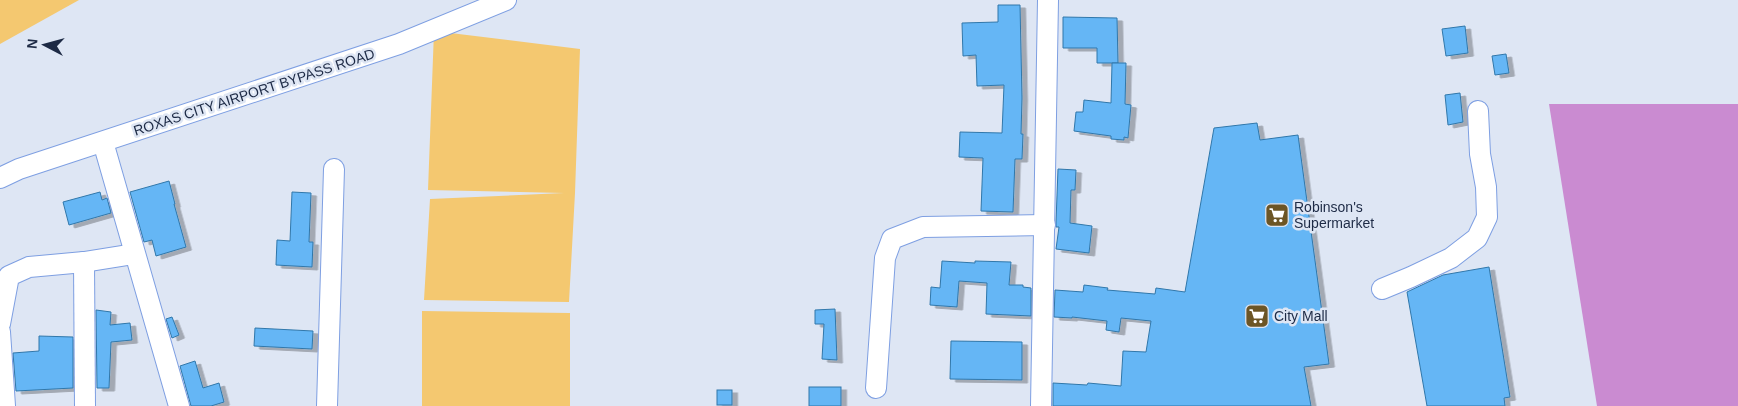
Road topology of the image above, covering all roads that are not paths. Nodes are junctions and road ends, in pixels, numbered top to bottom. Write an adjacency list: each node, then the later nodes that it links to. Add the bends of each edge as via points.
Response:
1 (506, 0): 4 (street, ROXAS CITY AIRPORT BYPASS ROAD, via 400,44)
2 (1048, 0): 7 (street)
3 (1478, 111): 10 (street, via 1487,218 1477,238 1451,258)
4 (103, 142): 6 (street, ROXAS CITY AIRPORT BYPASS ROAD); 8 (street)
5 (334, 169): 17 (street)
6 (0, 178)
7 (1045, 225): 13 (street, via 923,228 892,239 884,267); 18 (street)
8 (134, 254): 9 (street); 16 (street)
9 (84, 262): 11 (street, via 29,267 9,276); 15 (street)
10 (1382, 289)
11 (0, 324)
12 (0, 332): 14 (street)
13 (876, 388)
14 (4, 406)
15 (85, 406)
16 (179, 406)
17 (327, 406)
18 (1041, 406)

